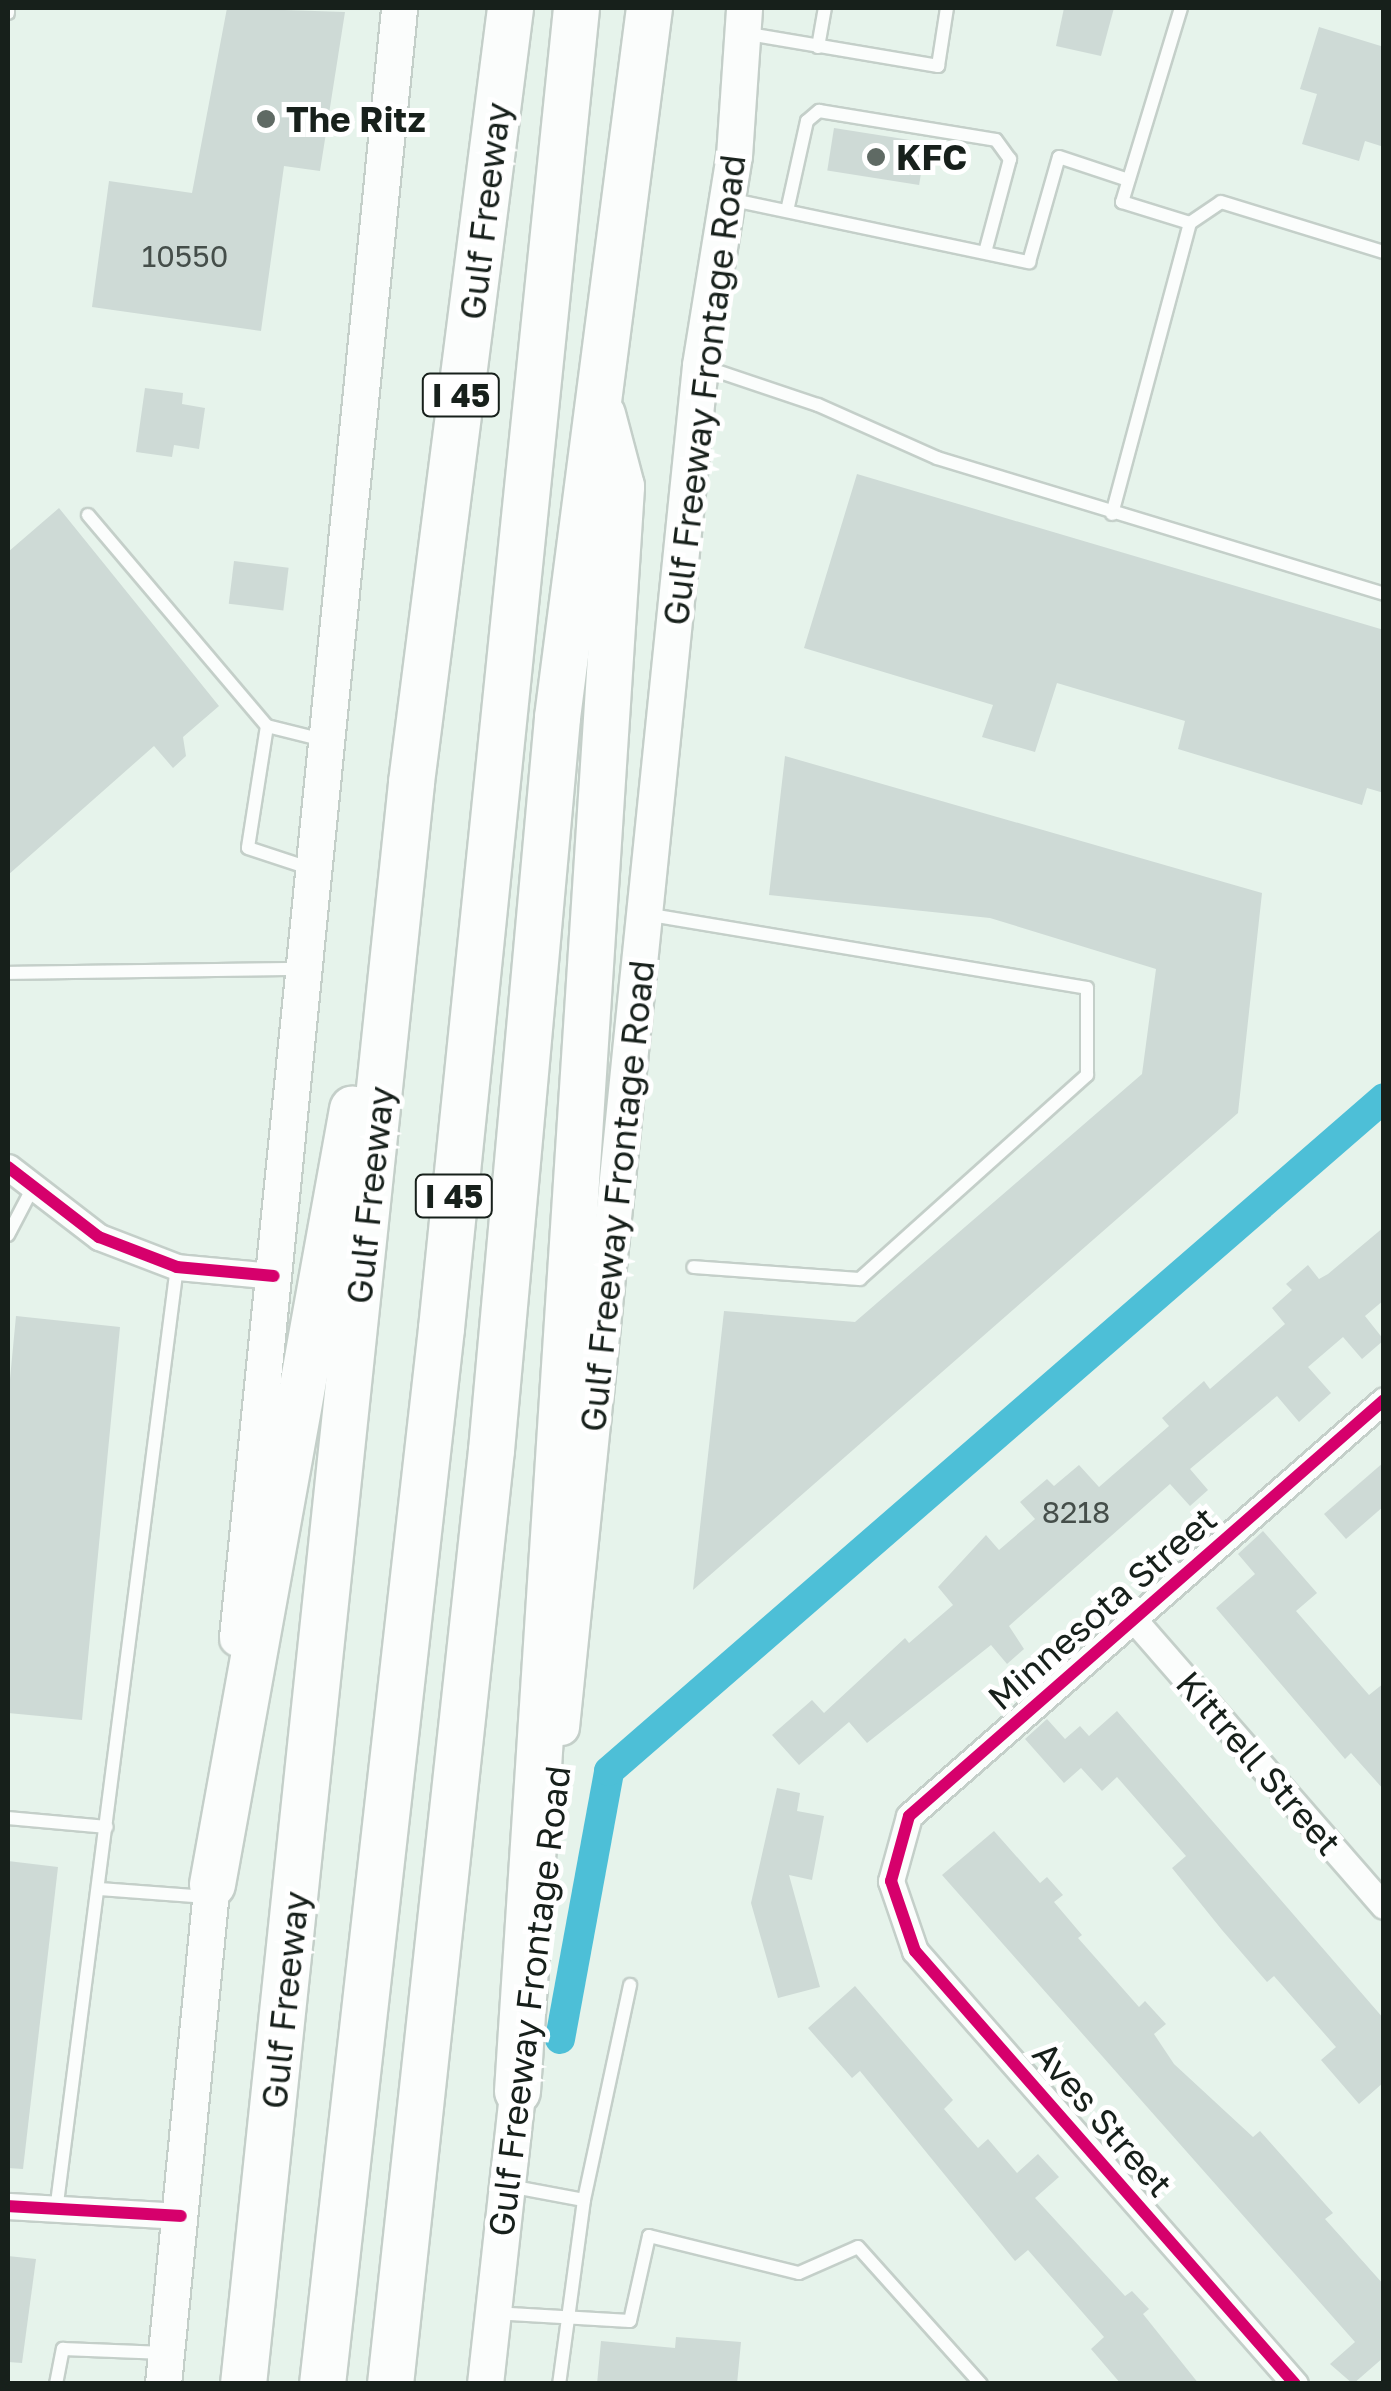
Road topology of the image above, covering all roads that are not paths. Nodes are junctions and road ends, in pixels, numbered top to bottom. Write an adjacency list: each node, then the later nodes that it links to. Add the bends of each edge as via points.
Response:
1 (399, 8): 22 (main road)
2 (510, 8): 23 (highway, Gulf Freeway / I 45)
3 (576, 8): 54 (highway, Gulf Freeway / I 45, via 440,1328)
4 (649, 8): 17 (highway, I 45)
5 (824, 8): 9 (lane)
6 (947, 8): 9 (lane, via 938,66)
7 (1181, 8): 10 (lane)
8 (743, 20): 9 (lane); 11 (main road, Gulf Freeway Frontage Road)
9 (818, 47)
10 (1128, 180): 13 (lane, via 1122,202); 14 (lane, via 1060,157 1028,262)
11 (727, 199): 12 (lane); 16 (main road, Gulf Freeway Frontage Road)
12 (787, 212): 14 (lane); 14 (lane, via 807,122 819,111 996,140 1010,159)
13 (1190, 223): 15 (lane, via 1221,202); 18 (lane)
14 (984, 252)
15 (1384, 252)
16 (700, 365): 18 (lane, via 818,405 937,458); 25 (main road, Gulf Freeway Frontage Road)
17 (596, 388): 43 (highway, via 620,486); 55 (highway, I 45)
18 (1112, 514): 20 (lane)
19 (88, 516): 21 (lane)
20 (1384, 594)
21 (267, 726): 22 (lane); 24 (lane, via 248,848)
22 (323, 740): 24 (main road)
23 (411, 782): 40 (highway); 53 (highway, Gulf Freeway / I 45)
24 (309, 868): 26 (main road)
25 (645, 914): 32 (lane, via 1087,988 1087,1075 860,1278); 43 (main road, Gulf Freeway Frontage Road, via 580,1571)
26 (299, 969): 27 (lane); 33 (main road)
27 (8, 973)
28 (8, 1167): 29 (street)
29 (32, 1191): 30 (lane); 31 (street, via 98,1237)
30 (8, 1235)
31 (177, 1267): 33 (street); 37 (lane)
32 (693, 1268)
33 (274, 1276): 40 (main road)
34 (1384, 1400): 35 (street, Minnesota Street)
35 (1136, 1621): 38 (street, Minnesota Street, via 908,1816); 41 (street, Kittrell Street)
36 (8, 1818): 37 (lane)
37 (107, 1827): 39 (lane)
38 (891, 1880): 59 (street, Aves Street, via 915,1951)
39 (99, 1889): 40 (lane); 47 (lane)
40 (211, 1891): 48 (main road)
41 (1384, 1906)
42 (630, 1985): 45 (lane)
43 (517, 2090): 44 (main road, Gulf Freeway Frontage Road)
44 (506, 2186): 45 (lane); 49 (main road, Gulf Freeway Frontage Road)
45 (584, 2200): 50 (lane)
46 (8, 2206): 47 (street)
47 (56, 2211): 48 (street)
48 (181, 2216): 51 (main road)
49 (492, 2313): 50 (lane); 56 (main road, Gulf Freeway Frontage Road)
50 (568, 2319): 57 (lane); 58 (lane, via 630,2321 649,2236 799,2273 858,2247)
51 (164, 2368): 52 (lane, via 63,2349)
52 (56, 2384)
53 (244, 2384)
54 (322, 2384)
55 (390, 2384)
56 (485, 2384)
57 (558, 2384)
58 (981, 2384)
59 (1295, 2384)

